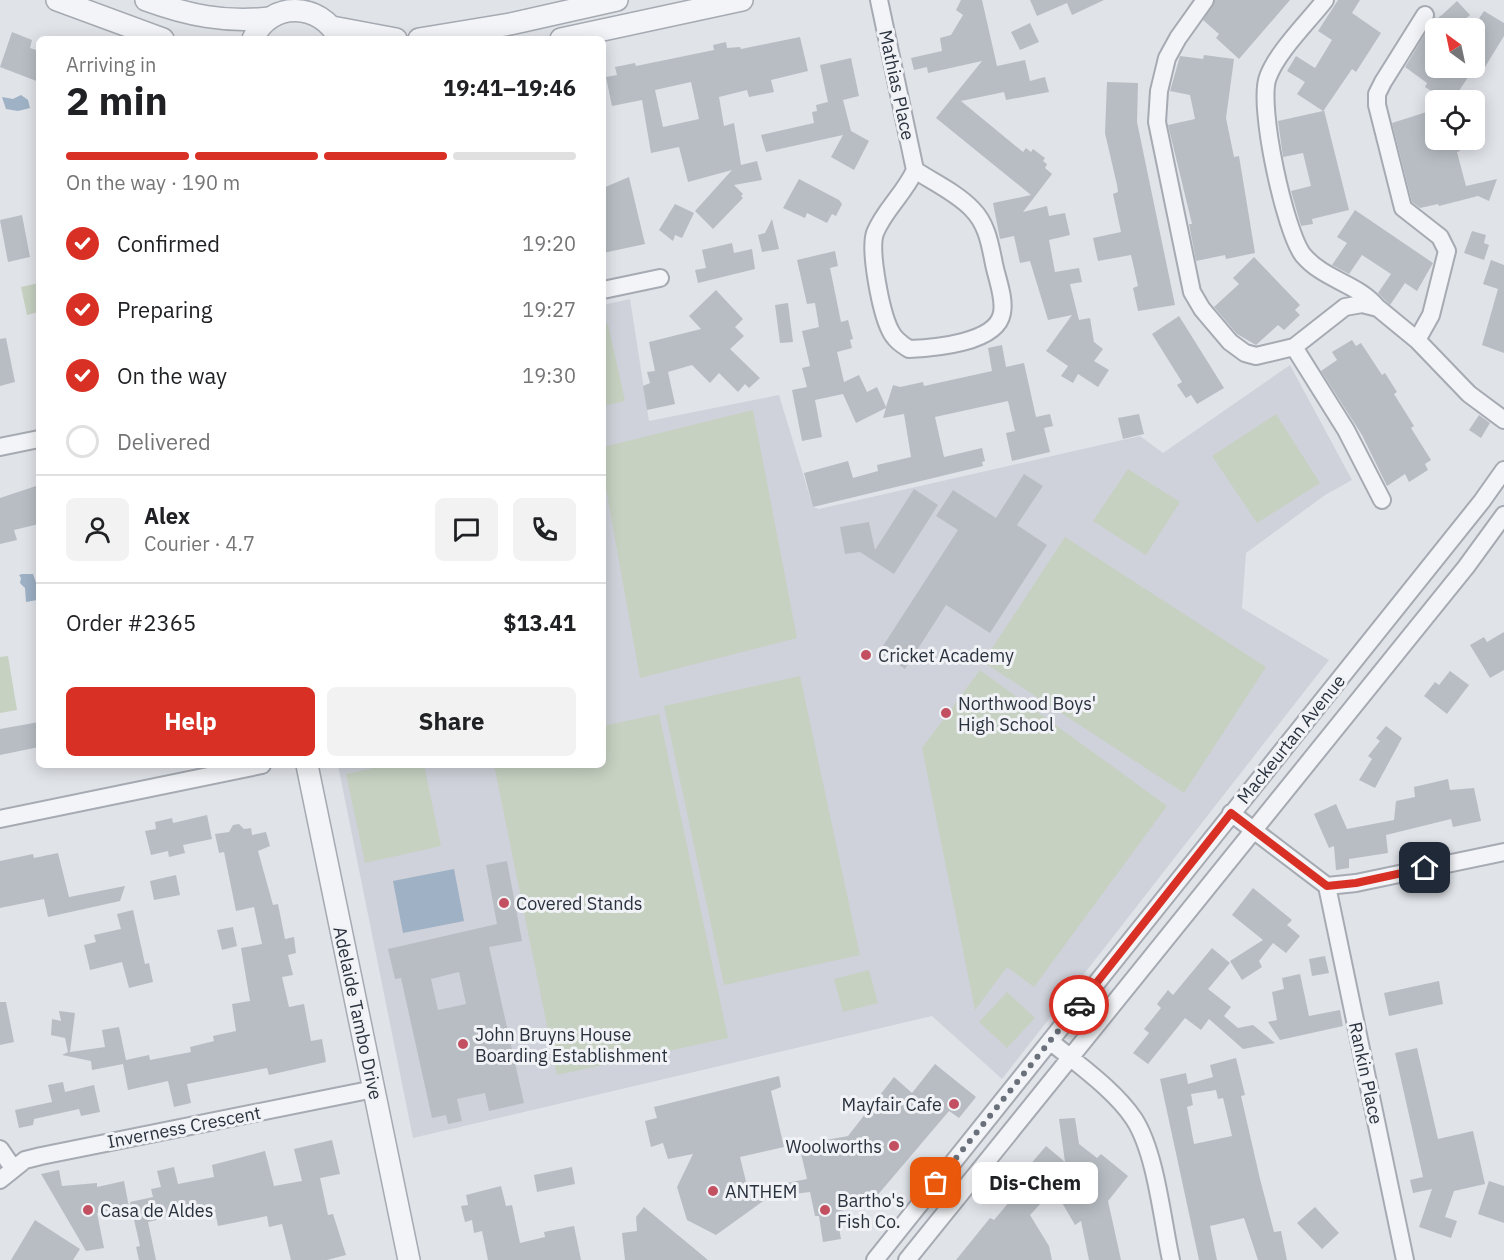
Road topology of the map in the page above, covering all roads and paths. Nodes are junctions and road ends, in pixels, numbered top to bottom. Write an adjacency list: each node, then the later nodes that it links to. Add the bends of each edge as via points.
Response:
1 (57, 0): 12 (street)
2 (146, 0): 8 (street, via 175,11 243,21)
3 (617, 0): 11 (street)
4 (742, 0): 16 (street)
5 (879, 0): 17 (street, Mathias Place)
6 (1205, 0): 22 (street, via 1167,58 1157,122 1192,292 1223,334 1245,353 1257,356)
7 (1325, 0): 20 (street, via 1269,74 1263,103 1281,194 1302,254 1320,272 1362,292)
8 (279, 10): 10 (street, via 301,9); 13 (street)
9 (1425, 15): 21 (street, via 1377,94 1403,208 1440,237 1447,251 1431,315)
10 (327, 20): 14 (street)
11 (511, 32): 15 (street)
12 (155, 36)
13 (256, 36)
14 (385, 36)
15 (458, 36)
16 (575, 36)
17 (915, 170): 17 (street, via 971,207 981,219 1002,300 999,324 990,333 909,349 890,331 873,252 874,236)
18 (660, 278): 19 (street)
19 (606, 289)
20 (1378, 308): 21 (street); 22 (street, via 1362,304 1345,307)
21 (1417, 340): 23 (street, via 1462,387)
22 (1294, 347): 27 (street, via 1346,430)
23 (1504, 420)
24 (36, 440): 25 (street)
25 (0, 447)
26 (1504, 470): 31 (street, Mackeurtan Avenue)
27 (1382, 500)
28 (1504, 515): 33 (street, Mackeurtan Avenue)
29 (247, 768): 32 (street)
30 (308, 768): 38 (street, Adelaide Tambo Drive)
31 (1231, 813): 33 (street); 36 (street, Mackeurtan Avenue)
32 (0, 819)
33 (1253, 831): 35 (street); 37 (street, Mackeurtan Avenue)
34 (1504, 852): 35 (street)
35 (1327, 886): 46 (street, Rankin Place)
36 (1050, 1041): 37 (street); 43 (street, Mackeurtan Avenue)
37 (1069, 1056): 44 (street, Mackeurtan Avenue); 45 (street, via 1123,1104 1145,1140)
38 (374, 1089): 40 (street, Inverness Crescent, via 41,1156); 42 (street, Adelaide Tambo Drive)
39 (0, 1149): 40 (street)
40 (13, 1168): 41 (street, Inverness Crescent)
41 (0, 1180)
42 (410, 1260)
43 (875, 1260)
44 (907, 1260)
45 (1171, 1260)
46 (1405, 1260)

